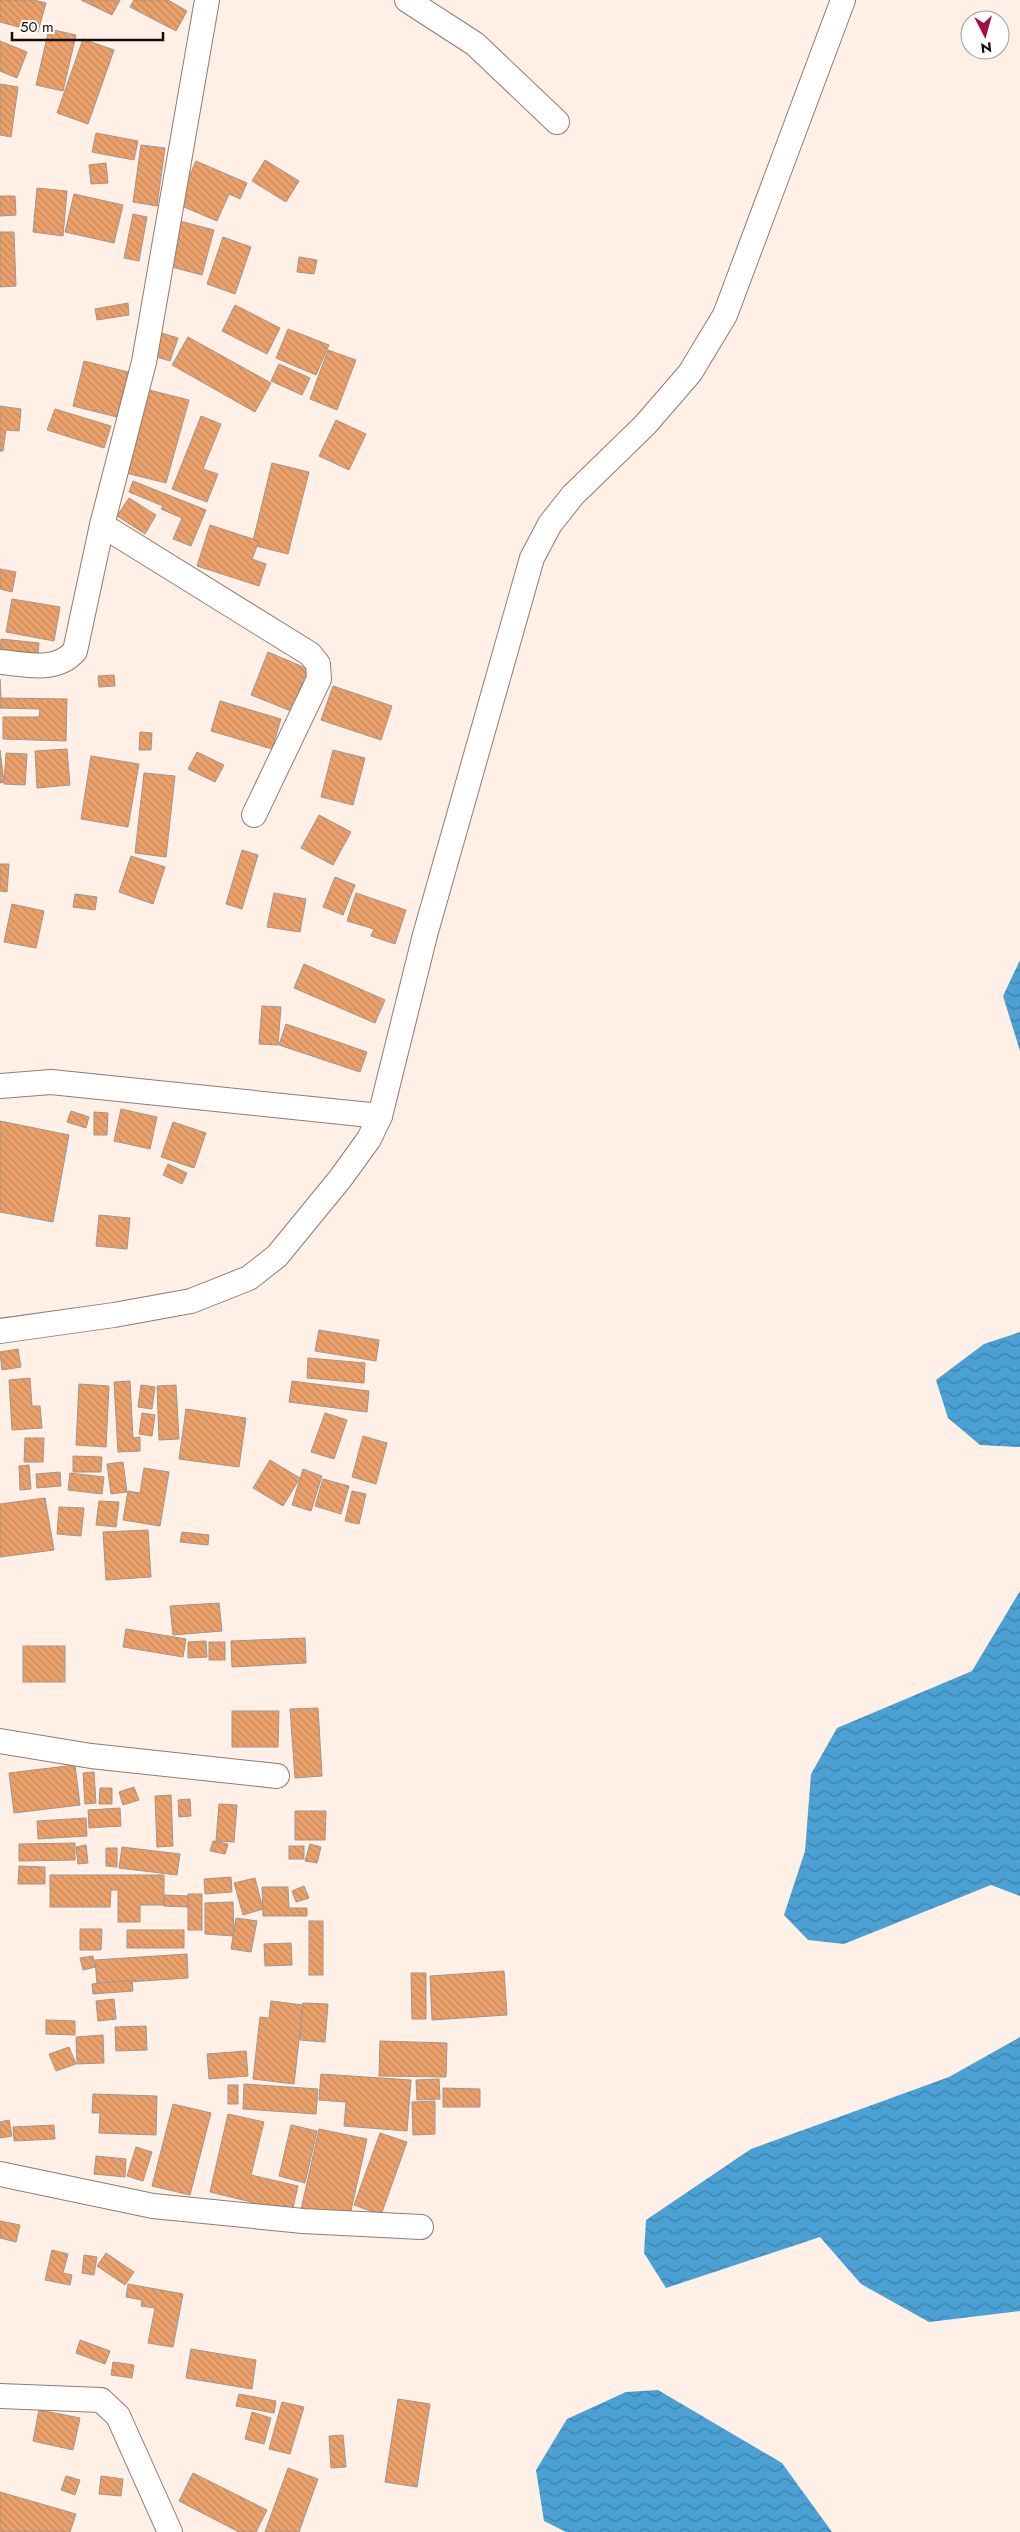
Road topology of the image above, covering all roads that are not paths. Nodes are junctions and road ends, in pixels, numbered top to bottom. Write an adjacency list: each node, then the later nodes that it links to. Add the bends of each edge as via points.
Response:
1 (207, 0): 5 (street, via 144,362)
2 (408, 0): 4 (street, via 475,44)
3 (843, 0): 9 (street, via 725,315 690,373 645,425 574,495 550,524 532,558 425,935)
4 (558, 122)
5 (102, 525): 6 (street, via 75,651 54,666); 7 (street, via 310,654 318,664 319,679)
6 (0, 662)
7 (254, 815)
8 (0, 1086): 9 (street, via 50,1082)
9 (380, 1116): 10 (street, via 369,1139 340,1179 276,1256 248,1278 191,1301)
10 (0, 1331)
11 (0, 1740): 12 (street, via 91,1756)
12 (277, 1776)
13 (0, 2174): 14 (street, via 153,2206 303,2221)
14 (421, 2227)
15 (0, 2396): 16 (street, via 101,2400 118,2416)
16 (170, 2532)

